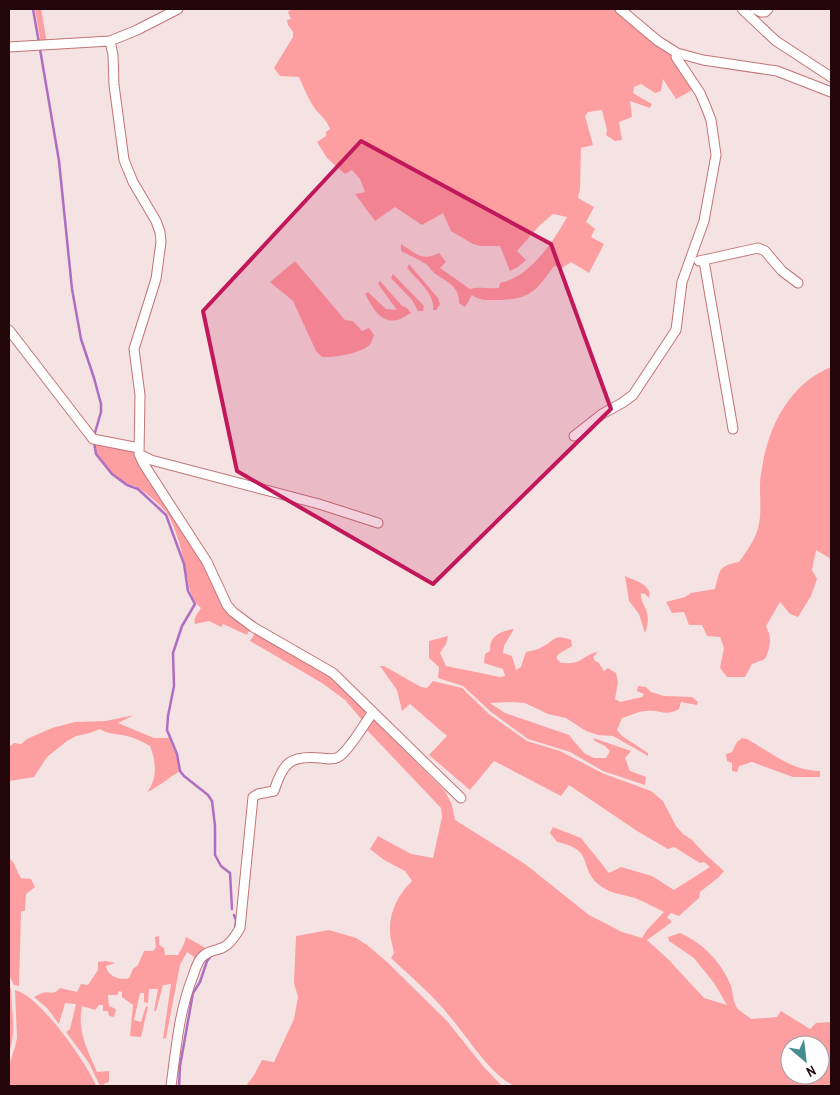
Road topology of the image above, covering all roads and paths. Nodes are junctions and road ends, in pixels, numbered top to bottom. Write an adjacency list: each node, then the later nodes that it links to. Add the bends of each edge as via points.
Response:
1 (178, 9): 6 (street)
2 (620, 9): 8 (street)
3 (742, 9): 9 (street, via 776,41)
4 (756, 9): 5 (street, via 760,12)
5 (768, 9)
6 (110, 41): 7 (street); 17 (street, via 124,160 156,221 161,242 156,279 134,349 140,395)
7 (9, 47)
8 (677, 53): 10 (street, via 777,71); 11 (street, via 676,57 700,93 711,120 716,155 704,221)
9 (831, 77)
10 (831, 92)
11 (690, 261): 12 (street); 16 (street, via 682,282 676,330 633,394)
12 (704, 261): 13 (street, via 758,248 766,251 782,271); 15 (street)
13 (798, 283)
14 (9, 330): 17 (street, via 97,441)
15 (733, 429)
16 (574, 436)
17 (139, 451): 18 (street, via 150,460 319,504); 19 (street, via 143,463 207,562 233,612 333,673)
18 (378, 523)
19 (373, 712): 20 (street); 21 (street, via 341,756 297,758 285,766 274,791 253,797 240,928 227,945 210,951 198,963 180,1020)
20 (461, 798)
21 (171, 1086)

